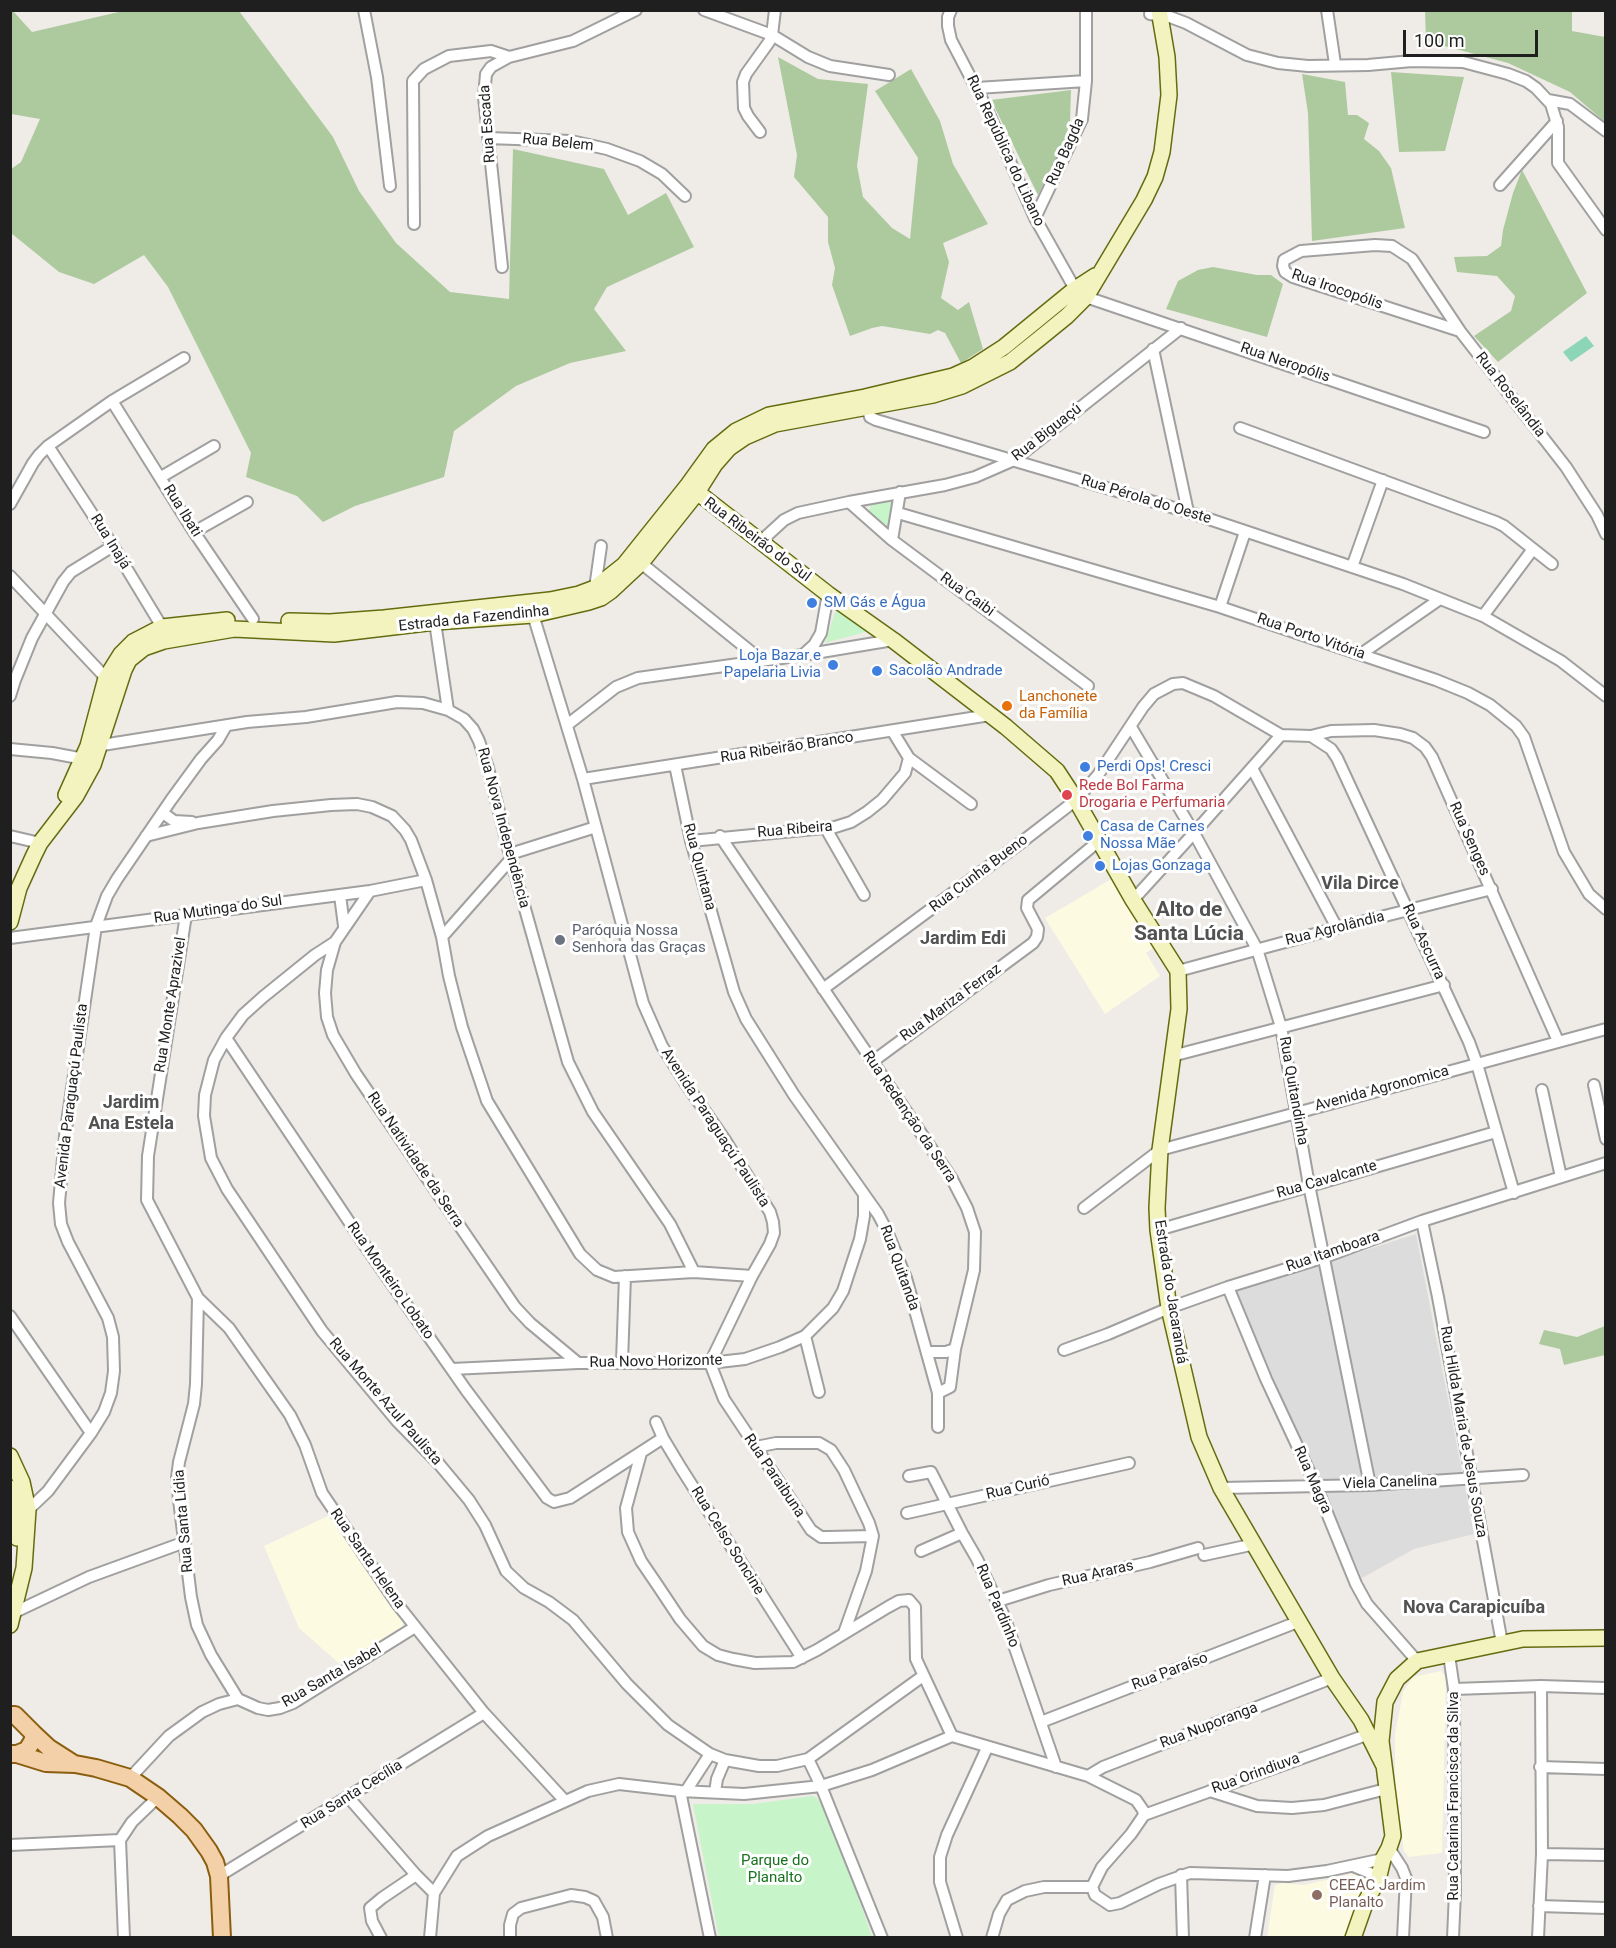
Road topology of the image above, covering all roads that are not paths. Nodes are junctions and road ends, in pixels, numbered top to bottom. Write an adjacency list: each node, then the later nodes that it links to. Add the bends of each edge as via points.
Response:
1 (364, 10): 21 (street, via 377,77)
2 (636, 10): 10 (street, Rua Escada, via 573,41)
3 (704, 10): 9 (street)
4 (775, 10): 9 (street)
5 (951, 10): 14 (street, Rua República do Libano, via 951,40)
6 (1086, 10): 13 (street, Rua Bagda)
7 (1327, 10): 11 (street)
8 (1155, 12): 11 (street, via 1186,23 1247,55 1278,63); 28 (main road, Estrada da Fazendinha, via 1167,57 1169,95 1162,152 1144,200 1098,274)
9 (772, 35): 12 (street, via 830,66); 18 (street, via 743,82 744,108)
10 (509, 57): 19 (street, Rua Escada, via 490,67 484,81); 24 (street, via 491,51 449,56 424,69 413,81)
11 (1335, 64): 15 (street, via 1463,62 1526,81)
12 (889, 75)
13 (1086, 81): 14 (street); 23 (street, Rua Bagda, via 1082,119)
14 (977, 88): 23 (street, Rua República do Libano)
15 (1548, 100): 16 (street); 17 (street, via 1570,104)
16 (1557, 121): 20 (street); 25 (street, via 1558,164)
17 (1605, 131)
18 (760, 132)
19 (488, 138): 22 (street, Rua Belem, via 571,141 607,149 662,174); 27 (street, Rua Escada)
20 (1500, 184)
21 (390, 186)
22 (685, 196)
23 (1035, 218): 28 (street, Rua República do Libano)
24 (414, 224)
25 (1605, 230)
26 (1412, 259): 30 (street, Rua Roselândia); 30 (street, Rua Irocopólis, via 1392,246 1375,245 1300,251 1284,260 1283,266 1285,273 1293,277)
27 (501, 267)
28 (1080, 293): 29 (street, Rua Neropólis); 34 (main road, Estrada da Fazendinha, via 973,367)
29 (1181, 328): 31 (street, Rua Biguaçú); 36 (street, Rua Neropólis)
30 (1460, 331): 51 (street, Rua Roselândia, via 1566,467)
31 (1153, 349): 39 (street, Rua Biguaçú); 47 (street)
32 (184, 358): 33 (street)
33 (112, 401): 37 (street); 40 (street, Rua Ibati)
34 (866, 403): 39 (street, Rua Pérola do Oeste, via 870,417 876,420); 42 (main road, Estrada da Fazendinha, via 793,409 744,426 714,448)
35 (1240, 428): 41 (street)
36 (1484, 432)
37 (48, 446): 46 (street, via 33,463); 54 (street, Rua Inajá)
38 (214, 446): 40 (street)
39 (1014, 460): 43 (street, Rua Biguaçú, via 975,477); 47 (street, Rua Pérola do Oeste)
40 (161, 477): 49 (street, Rua Ibati)
41 (1383, 480): 56 (street, via 1496,522); 59 (street)
42 (692, 490): 53 (main road, Rua Ribeirão do Sul); 57 (main road, Estrada da Fazendinha); 61 (main road, Estrada da Fazendinha, via 624,565)
43 (900, 492): 44 (street, Rua Biguaçú); 48 (street)
44 (849, 501): 52 (street, Rua Caibi); 53 (street, Rua Biguaçú, via 798,513)
45 (247, 502): 49 (street)
46 (10, 504)
47 (1188, 512): 50 (street, Rua Pérola do Oeste)
48 (898, 513): 52 (street); 64 (street, Rua Porto Vitória)
49 (194, 532): 68 (street, Rua Ibati)
50 (1245, 532): 59 (street, Rua Pérola do Oeste); 64 (street)
51 (1605, 534)
52 (892, 540): 76 (street, Rua Caibi)
53 (760, 542): 62 (main road, Rua Ribeirão do Sul)
54 (113, 546): 66 (street, via 71,572); 70 (street, Rua Inajá)
55 (601, 546): 61 (street)
56 (1533, 549): 58 (street); 67 (street)
57 (641, 563): 65 (main road, Estrada da Fazendinha, via 601,598 573,607); 74 (street)
58 (1552, 564)
59 (1352, 567): 63 (street, Rua Pérola do Oeste)
60 (10, 576): 66 (street)
61 (594, 588): 65 (main road, Estrada da Fazendinha)
62 (828, 594): 71 (main road, Rua Ribeirão do Sul); 73 (street, via 821,633)
63 (1440, 599): 67 (street, Rua Pérola do Oeste); 72 (street)
64 (1220, 607): 72 (street, Rua Porto Vitória)
65 (531, 609): 68 (main road, Estrada da Fazendinha, via 304,623); 69 (main road, Estrada da Fazendinha); 81 (street, Avenida Paraguaçú Paulista)
66 (46, 612): 75 (street); 77 (street, via 22,660)
67 (1483, 616): 78 (street, Rua Pérola do Oeste, via 1561,661)
68 (253, 619): 70 (main road, Estrada da Fazendinha)
69 (435, 622): 70 (main road, Estrada da Fazendinha, via 334,634 234,629); 79 (street)
70 (163, 634): 75 (main road, Estrada da Fazendinha, via 133,642); 90 (main road, Estrada da Fazendinha, via 129,660)
71 (893, 640): 73 (street); 80 (main road, Rua Ribeirão do Sul)
72 (1361, 654): 116 (street, Rua Porto Vitória, via 1468,693 1516,726 1532,755 1564,852 1589,894)
73 (803, 655): 74 (street)
74 (761, 660): 81 (street, via 638,678 616,687)
75 (106, 678): 90 (main road, Estrada da Fazendinha)
76 (1088, 686)
77 (10, 696)
78 (1605, 696)
79 (448, 710): 82 (street, Rua Nova Independência, via 423,703 397,702); 108 (street, Rua Nova Independência, via 464,719 479,741)
80 (990, 716): 85 (street, Rua Ribeirão Branco); 95 (main road, Rua Ribeirão do Sul, via 1053,766)
81 (567, 725): 94 (street, Avenida Paraguaçú Paulista)
82 (226, 726): 84 (street, Rua Nova Independência); 88 (street, Avenida Paraguaçú Paulista)
83 (1131, 727): 86 (street, Rua Cunha Bueno, via 1154,693 1183,684 1214,696); 95 (street, Rua Cunha Bueno); 101 (street, Rua Quitandinha)
84 (208, 729): 88 (street); 90 (street, Rua Nova Independência)
85 (893, 732): 91 (street); 92 (street, Rua Ribeirão Branco)
86 (1281, 735): 87 (street); 93 (street)
87 (1311, 736): 111 (street, Rua Senges, via 1374,730 1407,736 1425,747); 117 (street, Rua Ascurra, via 1337,758)
88 (212, 745): 97 (street, Avenida Paraguaçú Paulista)
89 (10, 749): 90 (street, Rua Nova Independência, via 52,753)
90 (90, 750): 107 (main road, Estrada da Fazendinha); 107 (main road, Estrada da Fazendinha, via 93,765 76,796)
91 (909, 758): 96 (street); 100 (street, Rua Ribeira, via 905,773 882,800 850,822)
92 (675, 765): 94 (street, Rua Ribeirão Branco); 106 (street, Rua Quintana)
93 (1252, 768): 101 (street); 122 (street)
94 (583, 779): 99 (street, Avenida Paraguaçú Paulista)
95 (1076, 800): 105 (main road); 131 (street, Rua Cunha Bueno)
96 (971, 804)
97 (163, 813): 98 (street, via 174,821); 102 (street, Avenida Paraguaçú Paulista)
98 (198, 823): 102 (street); 109 (street, via 331,805 372,807 392,816 405,830)
99 (596, 827): 108 (street); 157 (street, Avenida Paraguaçú Paulista, via 643,1003 657,1034 770,1212 774,1233)
100 (825, 827): 104 (street, Rua Ribeira); 114 (street)
101 (1194, 833): 115 (street); 126 (street, Rua Quitandinha)
102 (148, 834): 120 (street, Avenida Paraguaçú Paulista, via 107,896)
103 (10, 836): 107 (street)
104 (720, 837): 106 (street, Rua Ribeira); 131 (street, Rua Redenção da Serra)
105 (1100, 840): 115 (main road); 137 (street, Rua Mariza Ferraz, via 1028,900 1027,908 1038,929 1033,943)
106 (691, 841): 141 (street, Rua Quintana, via 734,992)
107 (36, 842): 110 (main road, Estrada da Fazendinha); 119 (main road, Estrada da Fazendinha)
108 (511, 856): 124 (street); 155 (street, Rua Nova Independência, via 568,1062 593,1112 670,1224)
109 (426, 880): 112 (street, Rua Mutinga do Sul); 124 (street)
110 (10, 885)
111 (1492, 889): 117 (street, Rua Agrolândia); 135 (street, Rua Senges)
112 (370, 891): 113 (street, Rua Mutinga do Sul); 121 (street, Rua Natividade da Serra)
113 (340, 895): 118 (street, Rua Mutinga do Sul); 121 (street)
114 (864, 895)
115 (1133, 900): 129 (main road)
116 (1605, 909)
117 (1408, 910): 122 (street, Rua Agrolândia); 130 (street, Rua Ascurra)
118 (186, 915): 120 (street, Rua Mutinga do Sul); 159 (street, Rua Monte Aprazivel, via 148,1156 147,1200)
119 (10, 922)
120 (96, 926): 123 (street, Rua Mutinga do Sul); 174 (street, Avenida Paraguaçú Paulista, via 67,1117 59,1203 61,1224 108,1318 113,1337 111,1393)
121 (344, 926): 125 (street, Rua Natividade da Serra)
122 (1337, 928): 126 (street, Rua Agrolândia)
123 (10, 938)
124 (442, 938): 156 (street, via 462,1027 487,1101 580,1254 597,1270)
125 (335, 942): 127 (street, Rua Monte Azul Paulista); 128 (street, Rua Natividade da Serra)
126 (1257, 949): 129 (street, Rua Agrolândia); 132 (street, Rua Quitandinha)
127 (301, 968): 128 (street); 134 (street, Rua Monte Azul Paulista, via 243,1015)
128 (327, 970): 167 (street, Rua Natividade da Serra, via 327,1017 347,1060 515,1307)
129 (1178, 971): 136 (main road, Estrada do Jacarandá, via 1179,1010)
130 (1444, 986): 132 (street); 138 (street, Rua Ascurra)
131 (823, 989): 137 (street, Rua Redenção da Serra)
132 (1281, 1027): 136 (street); 142 (street, Rua Quitandinha)
133 (1605, 1029): 135 (street, Avenida Agronomica)
134 (226, 1038): 169 (street, Rua Monteiro Lobato); 220 (street, Rua Monte Azul Paulista, via 214,1060 205,1095 207,1139 216,1171 273,1258 341,1356 469,1500 506,1571 524,1588 573,1620 668,1725)
135 (1558, 1041): 138 (street, Avenida Agronomica)
136 (1172, 1056): 145 (main road, Estrada do Jacarandá)
137 (872, 1062): 163 (street, Rua Redenção da Serra, via 952,1179 975,1232 974,1270)
138 (1477, 1064): 142 (street, Avenida Agronomica); 143 (street, Rua Ascurra)
139 (1594, 1085): 144 (street)
140 (1542, 1090): 147 (street)
141 (794, 1095): 150 (street, Rua Quitanda)
142 (1297, 1112): 145 (street, Avenida Agronomica); 148 (street, Rua Quitandinha)
143 (1496, 1132): 148 (street, Rua Cavalcante); 149 (street, Rua Ascurra)
144 (1605, 1139)
145 (1160, 1150): 151 (street); 153 (main road, Estrada do Jacarandá)
146 (1605, 1162): 147 (street, Rua Itamboara)
147 (1561, 1177): 149 (street, Rua Itamboara)
148 (1310, 1185): 153 (street, Rua Cavalcante); 154 (street, Rua Quitandinha)
149 (1514, 1193): 152 (street, Rua Itamboara)
150 (864, 1195): 162 (street, Rua Novo Horizonte, via 860,1239 843,1291 833,1308); 165 (street, Rua Quitanda, via 895,1249)
151 (1084, 1208)
152 (1422, 1221): 154 (street, Rua Itamboara); 182 (street, Rua Hilda Maria de Jesus Souza)
153 (1158, 1230): 160 (main road, Estrada do Jacarandá)
154 (1325, 1257): 158 (street, Rua Itamboara); 183 (street, Rua Quitandinha)
155 (694, 1272): 156 (street); 157 (street)
156 (625, 1276): 166 (street)
157 (752, 1276): 168 (street, Avenida Paraguaçú Paulista)
158 (1228, 1287): 160 (street, Rua Itamboara); 184 (street, Rua Magra)
159 (198, 1298): 192 (street, Rua Santa Lídia, via 194,1404 177,1478); 199 (street, Rua Santa Helena, via 229,1328 290,1414 322,1492)
160 (1169, 1308): 164 (street, Rua Itamboara); 186 (main road, Estrada do Jacarandá, via 1199,1437)
161 (10, 1316): 174 (street)
162 (806, 1336): 168 (street, Rua Novo Horizonte, via 745,1359); 170 (street)
163 (955, 1348): 165 (street); 171 (street, Rua Redenção da Serra, via 950,1387)
164 (1064, 1350)
165 (927, 1352): 171 (street, Rua Quitanda)
166 (622, 1362): 167 (street, Rua Novo Horizonte); 168 (street, Rua Novo Horizonte)
167 (578, 1363): 169 (street, Rua Novo Horizonte)
168 (710, 1363): 176 (street, Rua Paraibuna, via 724,1399)
169 (452, 1369): 177 (street, Rua Monteiro Lobato, via 547,1498 554,1502 570,1498)
170 (819, 1392)
171 (938, 1393): 173 (street)
172 (656, 1422): 175 (street, Rua Celso Soncine)
173 (938, 1427)
174 (91, 1433): 189 (street, Avenida Paraguaçú Paulista, via 48,1491)
175 (663, 1438): 177 (street); 204 (street, Rua Celso Soncine)
176 (756, 1447): 191 (street, Rua Paraibuna, via 815,1534); 191 (street, via 819,1443 831,1450 849,1480)
177 (641, 1453): 204 (street, via 626,1508 628,1532 641,1561 692,1634 703,1646 733,1659 784,1663)
178 (10, 1456): 189 (main road, via 22,1482)
179 (1129, 1464): 187 (street, Rua Curió)
180 (1523, 1475): 182 (street, Viela Canelina)
181 (909, 1476): 187 (street, Rua Pardinho, via 931,1472)
182 (1472, 1480): 183 (street, Viela Canelina); 202 (street, Rua Hilda Maria de Jesus Souza)
183 (1370, 1485): 184 (street, Viela Canelina)
184 (1316, 1486): 186 (street, Viela Canelina); 205 (street, Rua Magra, via 1367,1604)
185 (10, 1488): 189 (main road)
186 (1221, 1488): 193 (main road, Estrada do Jacarandá)
187 (946, 1504): 188 (street, Rua Curió); 190 (street, Rua Pardinho)
188 (907, 1513)
189 (22, 1516): 195 (main road); 197 (main road, via 24,1568)
190 (962, 1533): 194 (street); 196 (street, Rua Pardinho)
191 (873, 1536): 200 (street, via 866,1571)
192 (184, 1542): 197 (street, via 89,1576); 211 (street, Rua Santa Lídia, via 197,1625)
193 (1255, 1544): 196 (street, Rua Araras, via 1150,1562); 198 (main road, Estrada do Jacarandá)
194 (921, 1551)
195 (10, 1587)
196 (998, 1601): 214 (street, Rua Pardinho)
197 (12, 1619)
198 (1300, 1622): 207 (main road, Estrada do Jacarandá); 214 (street, Rua Paraíso)
199 (415, 1627): 211 (street, Rua Santa Isabel, via 280,1708 258,1708); 212 (street, Rua Santa Helena)
200 (844, 1633): 204 (street); 206 (street, via 893,1604 909,1600 915,1607 916,1659)
201 (1605, 1638): 202 (main road)
202 (1502, 1643): 203 (main road)
203 (1449, 1655): 205 (main road); 210 (street, Rua Catarina Francisca da Silva)
204 (802, 1658)
205 (1417, 1661): 224 (main road, Estrada do Jacarandá, via 1397,1679 1385,1702)
206 (923, 1676): 217 (street); 221 (street)
207 (1332, 1678): 216 (main road, Estrada do Jacarandá); 228 (street, Rua Nuporanga)
208 (1541, 1686): 209 (street); 210 (street); 226 (street)
209 (1605, 1688)
210 (1454, 1689): 268 (street, Rua Catarina Francisca da Silva)
211 (238, 1699): 229 (street, via 219,1704 186,1723 149,1755)
212 (484, 1713): 236 (street, Rua Santa Cecília); 237 (street, Rua Santa Helena)
213 (12, 1714): 215 (main road)
214 (1041, 1722): 225 (street, Rua Pardinho)
215 (33, 1733): 219 (main road, via 27,1750); 223 (main road)
216 (1369, 1734): 224 (main road, Estrada do Jacarandá); 233 (street, Rua Orindiuva)
217 (952, 1736): 218 (street); 230 (street, via 872,1770)
218 (987, 1748): 225 (street); 262 (street, via 946,1835 940,1857 940,1882)
219 (14, 1754): 223 (main road)
220 (710, 1754): 222 (street, Rua Monte Azul Paulista); 232 (street)
221 (808, 1759): 222 (street, Rua Monte Azul Paulista, via 759,1767); 230 (street)
222 (725, 1760): 234 (street)
223 (75, 1764): 229 (main road)
224 (1383, 1764): 231 (main road, Estrada do Jacarandá)
225 (1056, 1767): 228 (street)
226 (1540, 1767): 227 (street); 242 (street)
227 (1605, 1769)
228 (1088, 1776): 238 (street, via 1132,1796)
229 (130, 1778): 235 (main road)
230 (821, 1786): 234 (street, via 744,1794); 261 (street)
231 (1386, 1789): 233 (street, via 1324,1805 1292,1808 1257,1806); 241 (main road, Estrada do Jacarandá, via 1393,1836)
232 (683, 1791): 234 (street); 237 (street, via 619,1784); 260 (street)
233 (1210, 1791): 238 (street, Rua Orindiuva)
234 (715, 1792)
235 (158, 1797): 239 (street); 248 (main road, via 194,1830 209,1851)
236 (349, 1798): 245 (street); 248 (street, Rua Santa Cecília)
237 (565, 1801): 251 (street, via 466,1848 450,1865)
238 (1144, 1815): 250 (street, via 1102,1867)
239 (120, 1840): 240 (street); 254 (street)
240 (10, 1845)
241 (1386, 1853): 244 (street); 249 (main road, Estrada do Jacarandá); 267 (street, via 1402,1868 1406,1878)
242 (1542, 1854): 243 (street); 252 (street)
243 (1605, 1855)
244 (1352, 1866): 247 (street, via 1295,1875); 249 (street)
245 (416, 1875): 251 (street); 256 (street, via 370,1908)
246 (1180, 1875): 247 (street); 250 (street, via 1110,1905 1095,1895); 264 (street)
247 (1265, 1875): 265 (street)
248 (219, 1876): 255 (main road)
249 (1377, 1880): 266 (main road, Estrada do Jacarandá)
250 (1092, 1887): 263 (street, via 1025,1891 1007,1900)
251 (434, 1893): 257 (street)
252 (1539, 1906): 253 (street); 269 (street)
253 (1605, 1908)
254 (124, 1938)
255 (222, 1938)
256 (381, 1938)
257 (430, 1938)
258 (510, 1938): 259 (street, via 513,1914 521,1908 571,1895 594,1901 603,1917)
259 (607, 1938)
260 (710, 1938)
261 (882, 1938)
262 (957, 1938)
263 (992, 1938)
264 (1183, 1938)
265 (1255, 1938)
266 (1353, 1938)
267 (1403, 1938)
268 (1453, 1938)
269 (1538, 1938)

